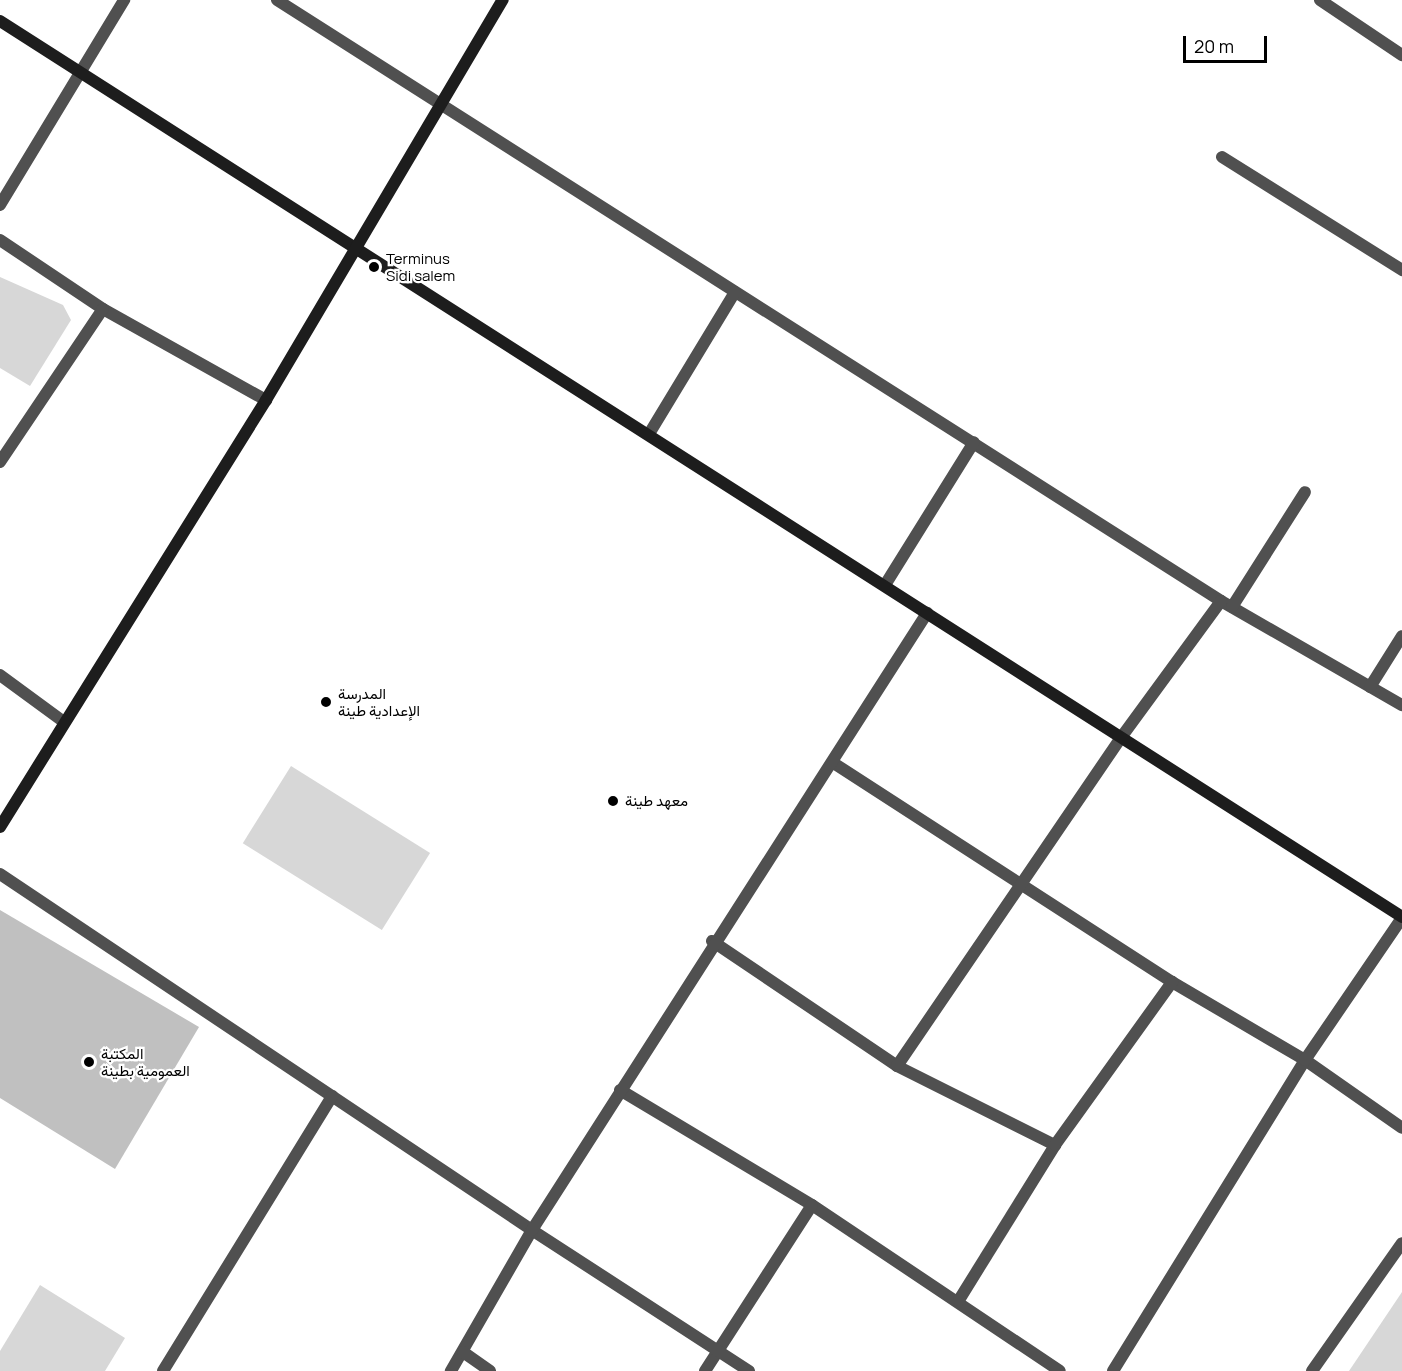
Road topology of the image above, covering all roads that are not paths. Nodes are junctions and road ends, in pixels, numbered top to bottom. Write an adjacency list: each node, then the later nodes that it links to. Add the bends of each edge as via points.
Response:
1 (124, 0): 7 (street)
2 (277, 0): 8 (street)
3 (503, 0): 8 (street)
4 (1320, 0): 6 (street)
5 (0, 21): 7 (street)
6 (1402, 55)
7 (81, 70): 10 (street); 12 (street)
8 (437, 103): 12 (street); 14 (street)
9 (1222, 157): 13 (street)
10 (0, 205)
11 (0, 240): 15 (street)
12 (354, 245): 16 (street); 17 (street)
13 (1402, 270)
14 (735, 292): 17 (street); 18 (street)
15 (103, 309): 16 (street); 19 (street)
16 (266, 400): 28 (street)
17 (649, 434): 21 (street)
18 (974, 442): 21 (street); 22 (street)
19 (0, 462)
20 (1305, 492): 22 (street)
21 (885, 585): 23 (street)
22 (1227, 604): 26 (street); 29 (street)
23 (927, 613): 29 (street); 30 (street)
24 (1402, 636): 26 (street)
25 (0, 675): 28 (street)
26 (1370, 687): 27 (street)
27 (1402, 705)
28 (64, 722): 31 (street)
29 (1120, 739): 33 (street); 34 (street)
30 (835, 764): 33 (street); 35 (street)
31 (0, 827)
32 (0, 874): 40 (street)
33 (1023, 888): 36 (street); 38 (street)
34 (1402, 917): 37 (street)
35 (712, 941): 38 (street); 39 (street)
36 (1172, 982): 37 (street); 42 (street)
37 (1305, 1060): 41 (street); 55 (street)
38 (897, 1066): 42 (street)
39 (620, 1090): 43 (street); 44 (street)
40 (332, 1096): 44 (street); 49 (street)
41 (1402, 1128)
42 (1055, 1145): 46 (street)
43 (812, 1205): 46 (street); 47 (street)
44 (532, 1230): 47 (street); 48 (street)
45 (1402, 1243): 56 (street)
46 (959, 1300): 54 (street)
47 (718, 1350): 52 (street); 53 (street)
48 (463, 1352): 50 (street); 51 (street)
49 (163, 1371)
50 (451, 1371)
51 (490, 1371)
52 (705, 1371)
53 (749, 1371)
54 (1060, 1371)
55 (1113, 1371)
56 (1312, 1371)

